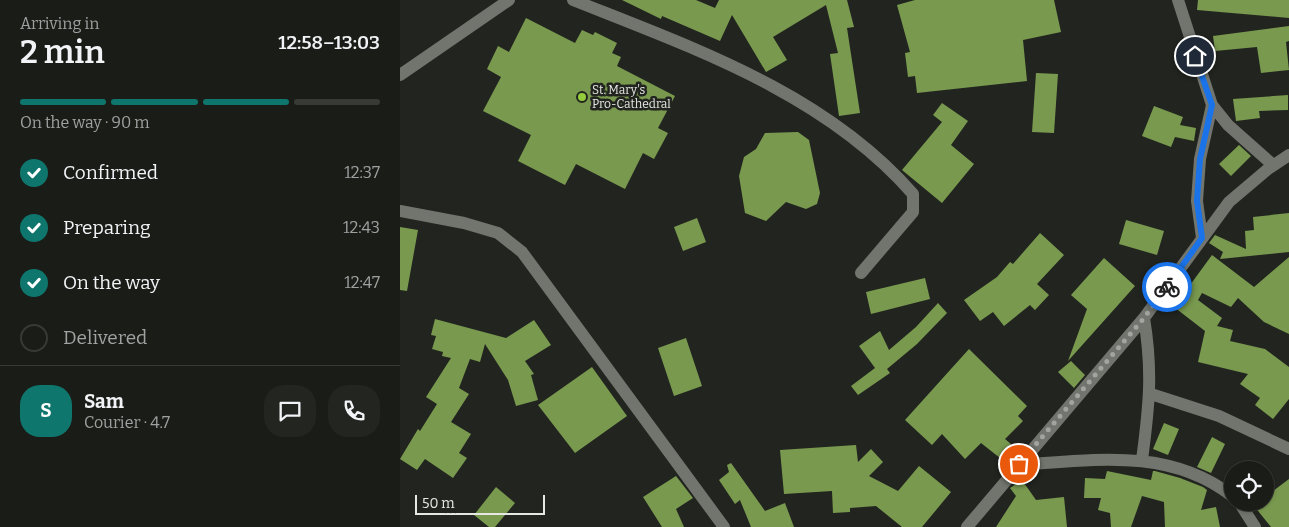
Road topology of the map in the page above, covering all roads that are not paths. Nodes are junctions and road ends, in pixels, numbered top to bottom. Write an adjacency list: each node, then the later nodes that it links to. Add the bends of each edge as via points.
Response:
1 (509, 0): 4 (street)
2 (573, 0): 10 (street, via 694,49 784,92 844,132 900,179 912,194 913,212)
3 (1178, 0): 5 (street)
4 (400, 76)
5 (1212, 105): 7 (street, via 1228,125); 9 (street, via 1200,159 1197,201)
6 (1289, 156): 7 (street)
7 (1273, 165): 9 (street, via 1228,202)
8 (400, 210): 18 (street, via 464,223 498,234 522,252)
9 (1202, 238): 11 (street)
10 (861, 273)
11 (1144, 318): 12 (street, via 1150,353); 15 (street)
12 (1151, 394): 13 (street, via 1219,416); 14 (street)
13 (1289, 449)
14 (1142, 460): 15 (street); 16 (street, via 1182,469 1215,482)
15 (1019, 464): 19 (street)
16 (1224, 489)
17 (1245, 511): 20 (street)
18 (724, 527)
19 (967, 527)
20 (1255, 527)

